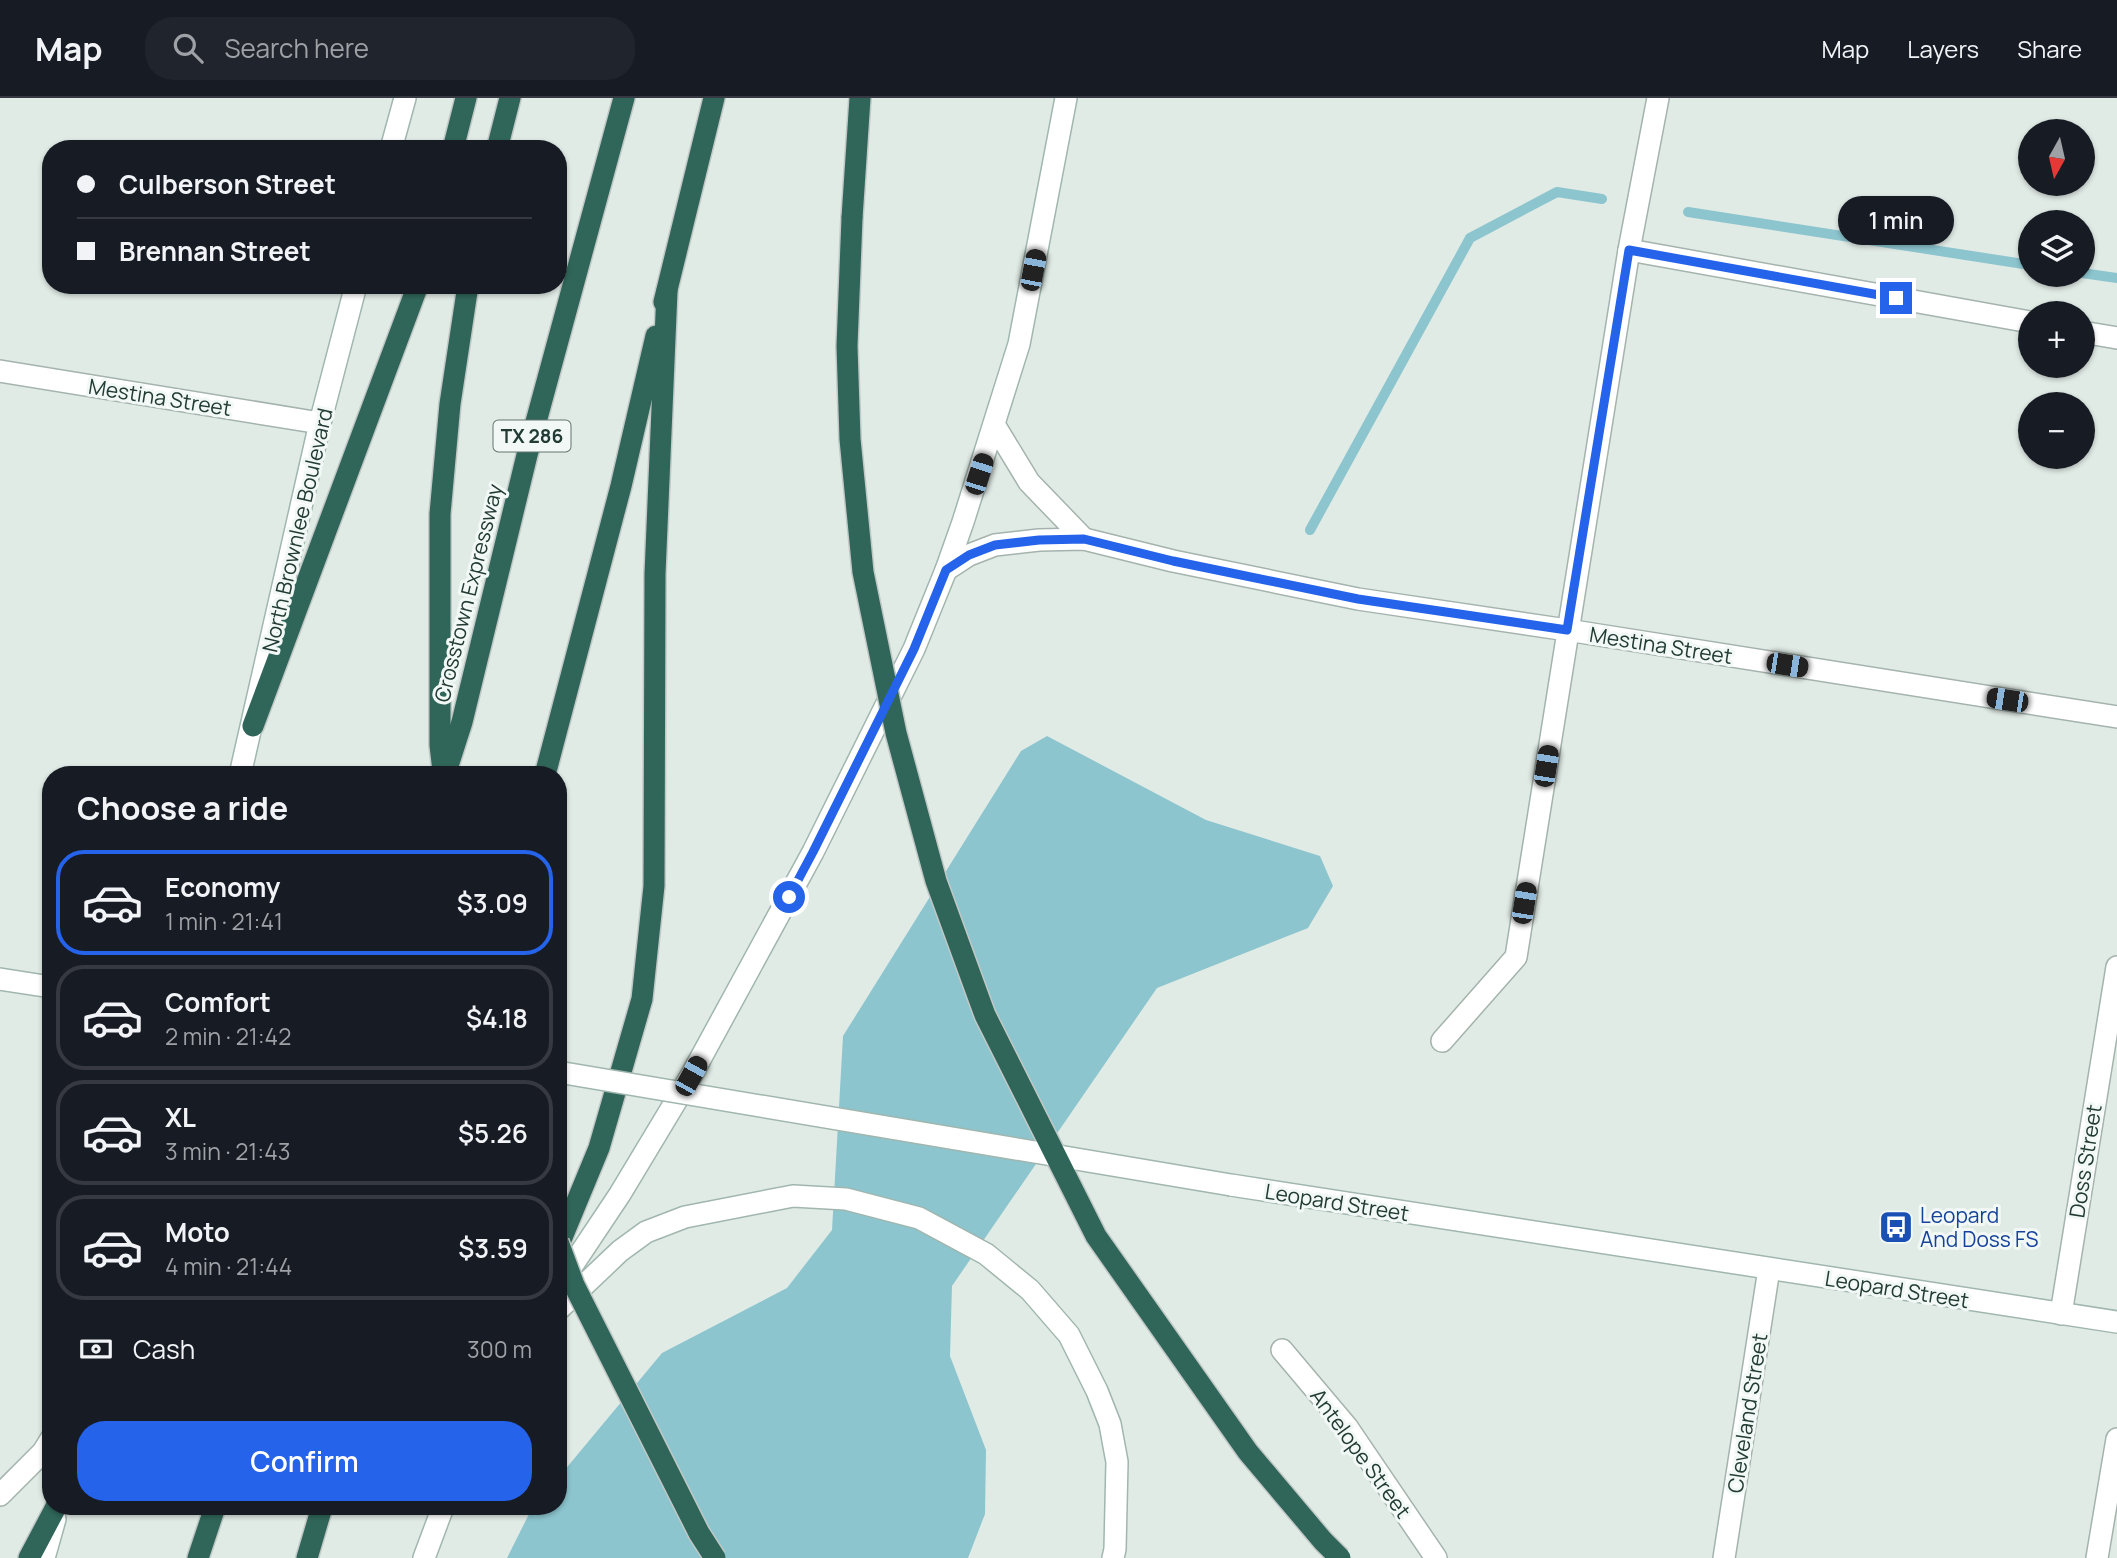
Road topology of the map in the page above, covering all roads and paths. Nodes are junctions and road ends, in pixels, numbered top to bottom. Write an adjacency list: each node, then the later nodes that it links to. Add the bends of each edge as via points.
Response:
1 (405, 98): 9 (main road)
2 (466, 98): 10 (highway)
3 (510, 98): 11 (highway)
4 (624, 98): 30 (highway, Crosstown Expressway / TX 286)
5 (714, 98): 13 (highway)
6 (860, 98): 60 (highway, bridge, via 847,346 850,439 863,572 896,733 940,894 985,1015 1096,1236 1248,1452)
7 (1066, 98): 22 (main road, via 1019,344)
8 (1658, 98): 12 (main road)
9 (393, 140)
10 (455, 140)
11 (499, 140)
12 (1629, 250): 17 (main road); 25 (main road)
13 (667, 290): 31 (highway); 37 (highway, via 655,574 654,886 642,999 599,1149)
14 (354, 294): 21 (main road, North Brownlee Boulevard)
15 (415, 294): 27 (highway)
16 (467, 294): 29 (highway, via 440,514)
17 (2018, 321)
18 (2095, 334): 19 (main road)
19 (2117, 338)
20 (0, 371): 21 (main road, Mestina Street)
21 (320, 423): 27 (main road, North Brownlee Boulevard)
22 (995, 426): 23 (main road, via 1029,482); 24 (main road)
23 (1084, 539): 24 (main road, Mestina Street, via 995,545); 25 (main road, Mestina Street, via 1358,599)
24 (946, 570): 40 (main road, via 914,649 813,852 691,1076)
25 (1567, 630): 26 (main road, Mestina Street); 35 (main road, via 1516,957)
26 (2117, 717)
27 (253, 726): 28 (main road, North Brownlee Boulevard)
28 (242, 766)
29 (443, 766)
30 (447, 766)
31 (547, 766)
32 (2117, 967): 42 (main road, Doss Street)
33 (0, 979): 34 (main road)
34 (42, 986)
35 (1442, 1041)
36 (567, 1074): 39 (main road, Leopard Street, bridge)
37 (567, 1224)
38 (567, 1268): 58 (highway, bridge)
39 (1769, 1269): 42 (main road, Leopard Street); 62 (main road, Cleveland Street)
40 (567, 1274)
41 (567, 1301): 59 (main road, via 646,1232 685,1217 793,1196 846,1199 919,1218 986,1254 1030,1290 1069,1335 1110,1424 1117,1462)
42 (2061, 1314): 43 (main road, Leopard Street)
43 (2117, 1322)
44 (1282, 1350): 61 (main road, Antelope Street, via 1347,1426)
45 (2117, 1439): 63 (main road)
46 (42, 1453): 47 (main road)
47 (0, 1495)
48 (53, 1515): 53 (highway)
49 (55, 1515): 54 (main road)
50 (212, 1515): 55 (highway)
51 (320, 1515): 56 (highway)
52 (440, 1515): 57 (main road)
53 (29, 1558)
54 (44, 1558)
55 (198, 1558)
56 (307, 1558)
57 (424, 1558)
58 (715, 1558)
59 (1113, 1558)
60 (1340, 1558)
61 (1436, 1558)
62 (1724, 1558)
63 (2097, 1558)

